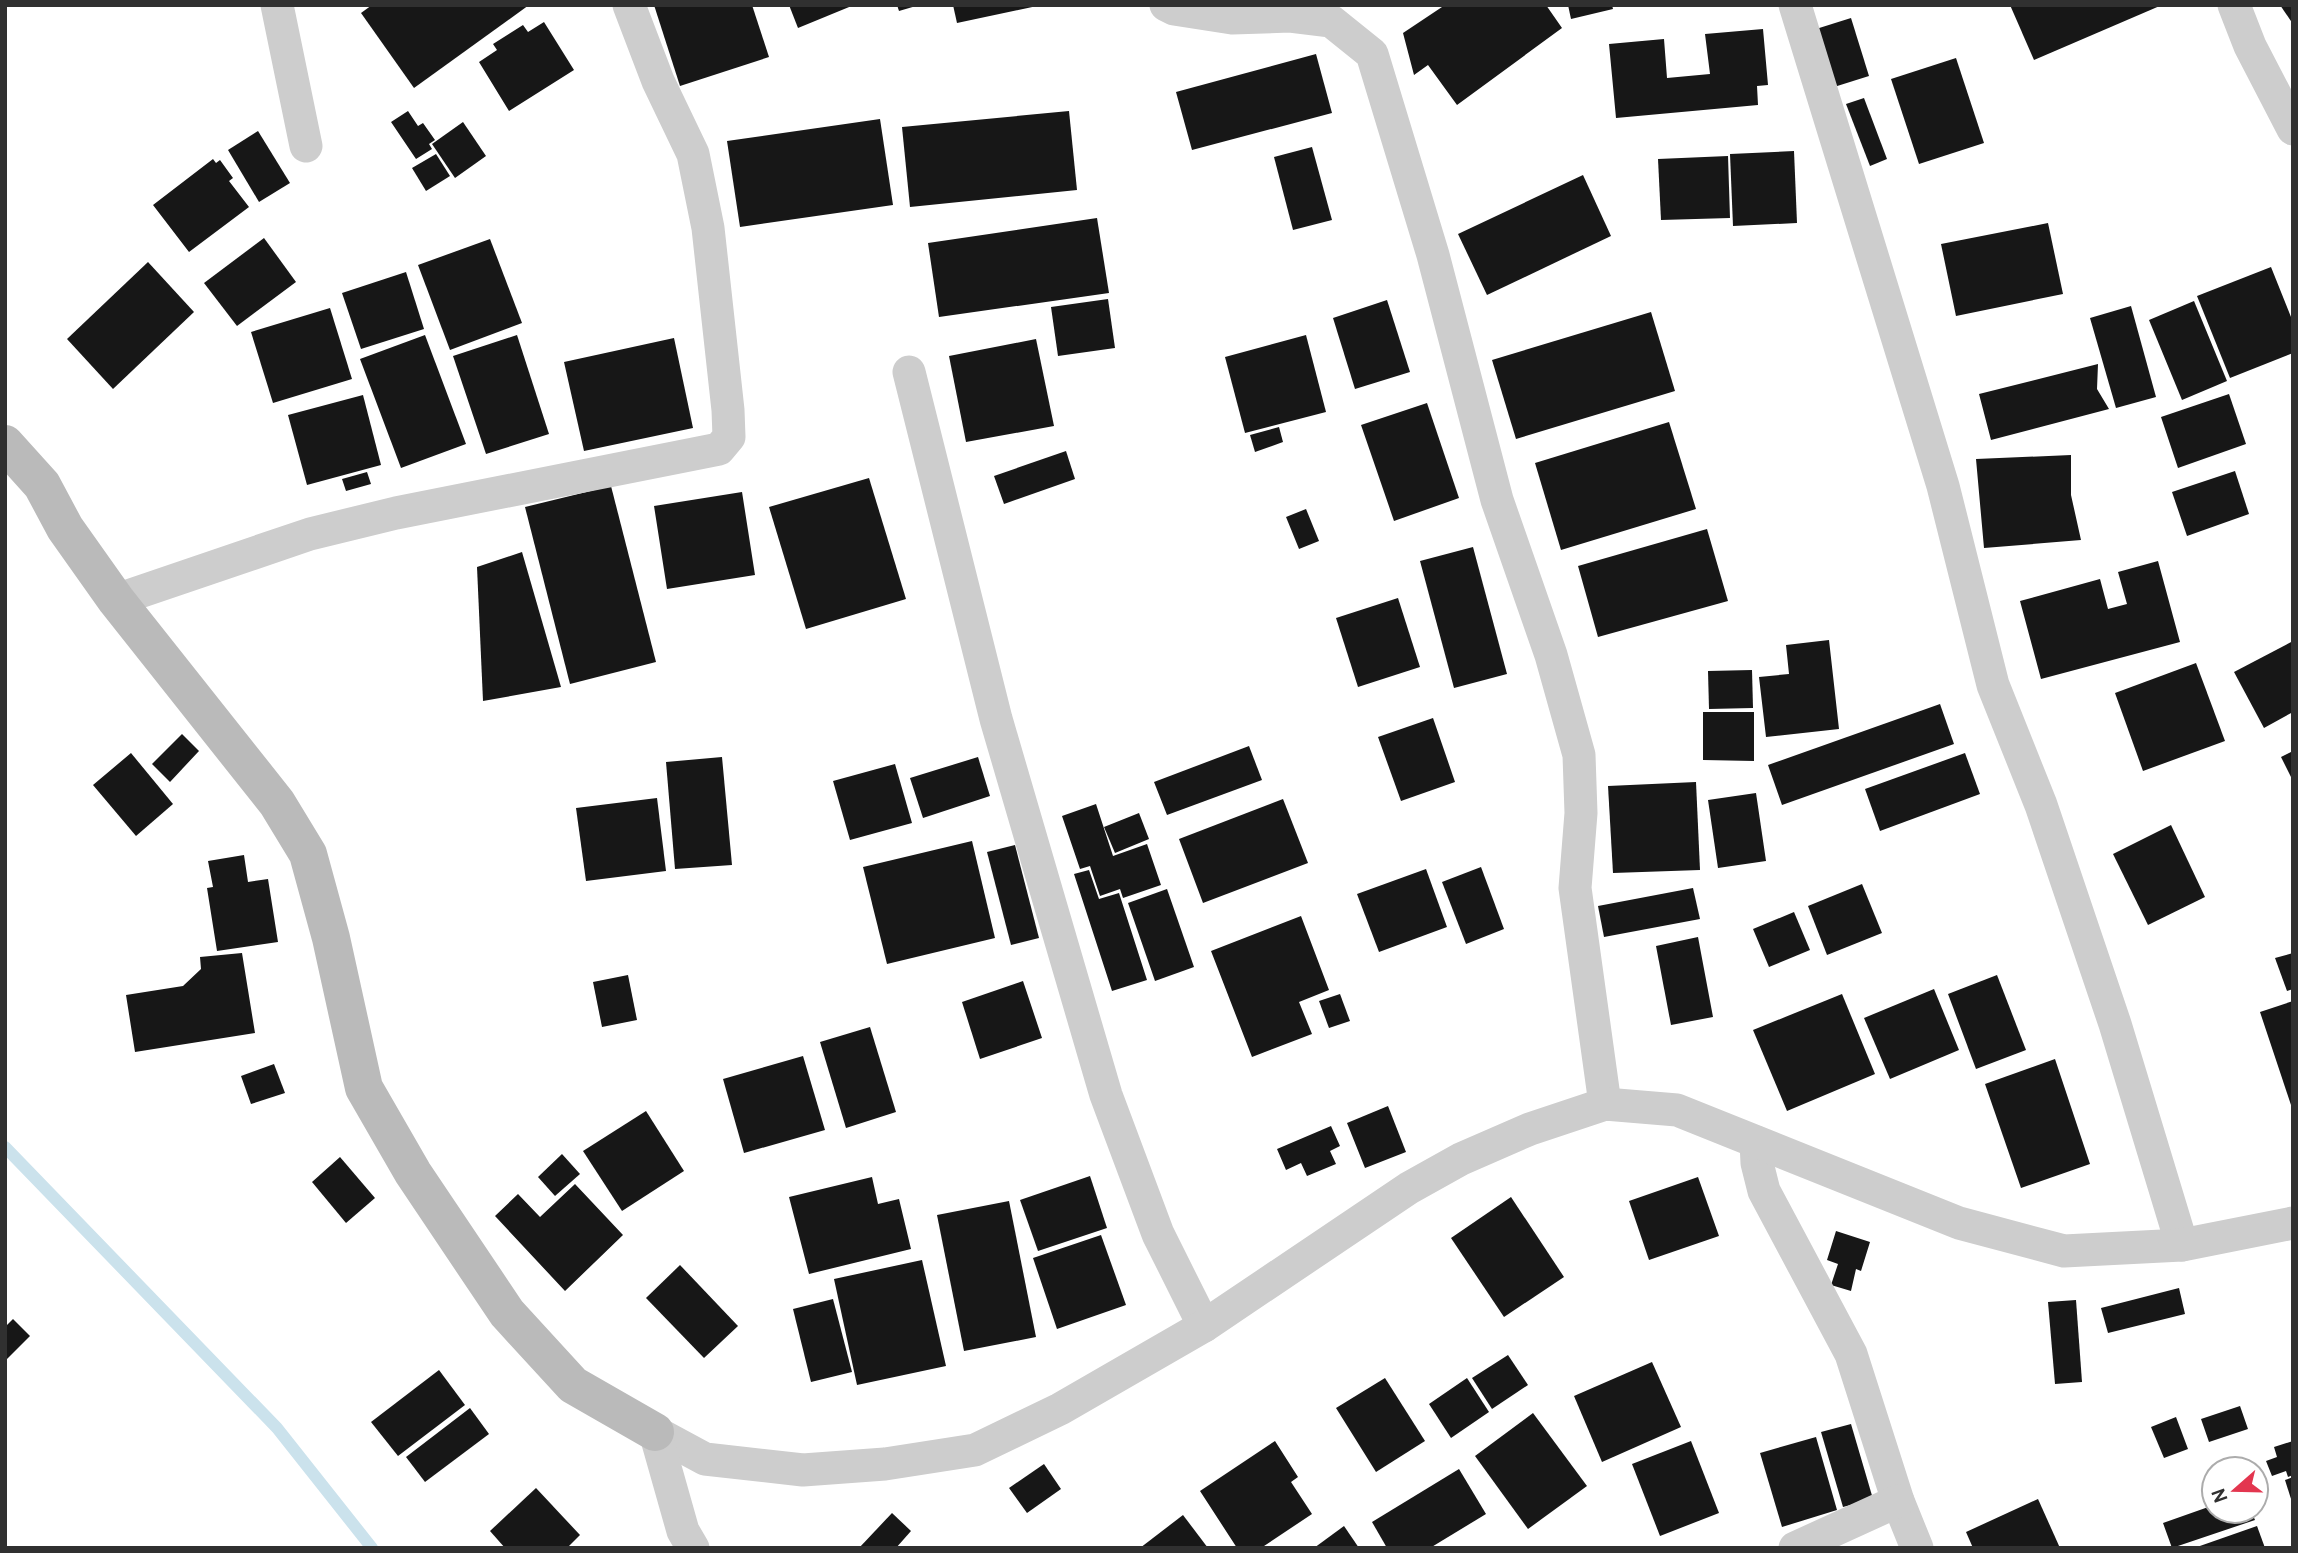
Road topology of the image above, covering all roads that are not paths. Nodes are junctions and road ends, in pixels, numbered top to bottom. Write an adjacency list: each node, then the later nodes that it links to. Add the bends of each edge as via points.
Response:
1 (278, 5): 7 (street)
2 (629, 5): 10 (street, via 693,154 708,228 728,410 729,437 719,449 310,534)
3 (1167, 5): 11 (street, via 1232,18 1290,16 1331,21 1372,54 1433,255 1497,500 1551,654 1579,754 1581,813 1575,888)
4 (1795, 5): 14 (street, via 1942,486 1993,685 2042,805)
5 (2234, 5): 6 (street)
6 (2293, 129)
7 (306, 146)
8 (909, 372): 15 (street, via 996,719 1106,1094 1158,1234)
9 (5, 444): 10 (street, via 42,485 65,528)
10 (116, 600): 16 (street, via 277,803 307,855 331,938 364,1088 413,1173 507,1313 573,1385)
11 (1605, 1104): 12 (street, via 1677,1110); 15 (street, via 1461,1159)
12 (1756, 1142): 14 (street, via 1959,1223 2064,1251); 17 (street, via 1757,1163 1770,1206 1851,1354)
13 (2293, 1223): 14 (street)
14 (2182, 1245)
15 (1204, 1326): 16 (street, via 1060,1409 975,1450 885,1464 803,1470 705,1459)
16 (655, 1432): 18 (street, via 683,1531)
17 (1898, 1501): 19 (street); 20 (street)
18 (693, 1548)
19 (1795, 1548)
20 (1917, 1548)

